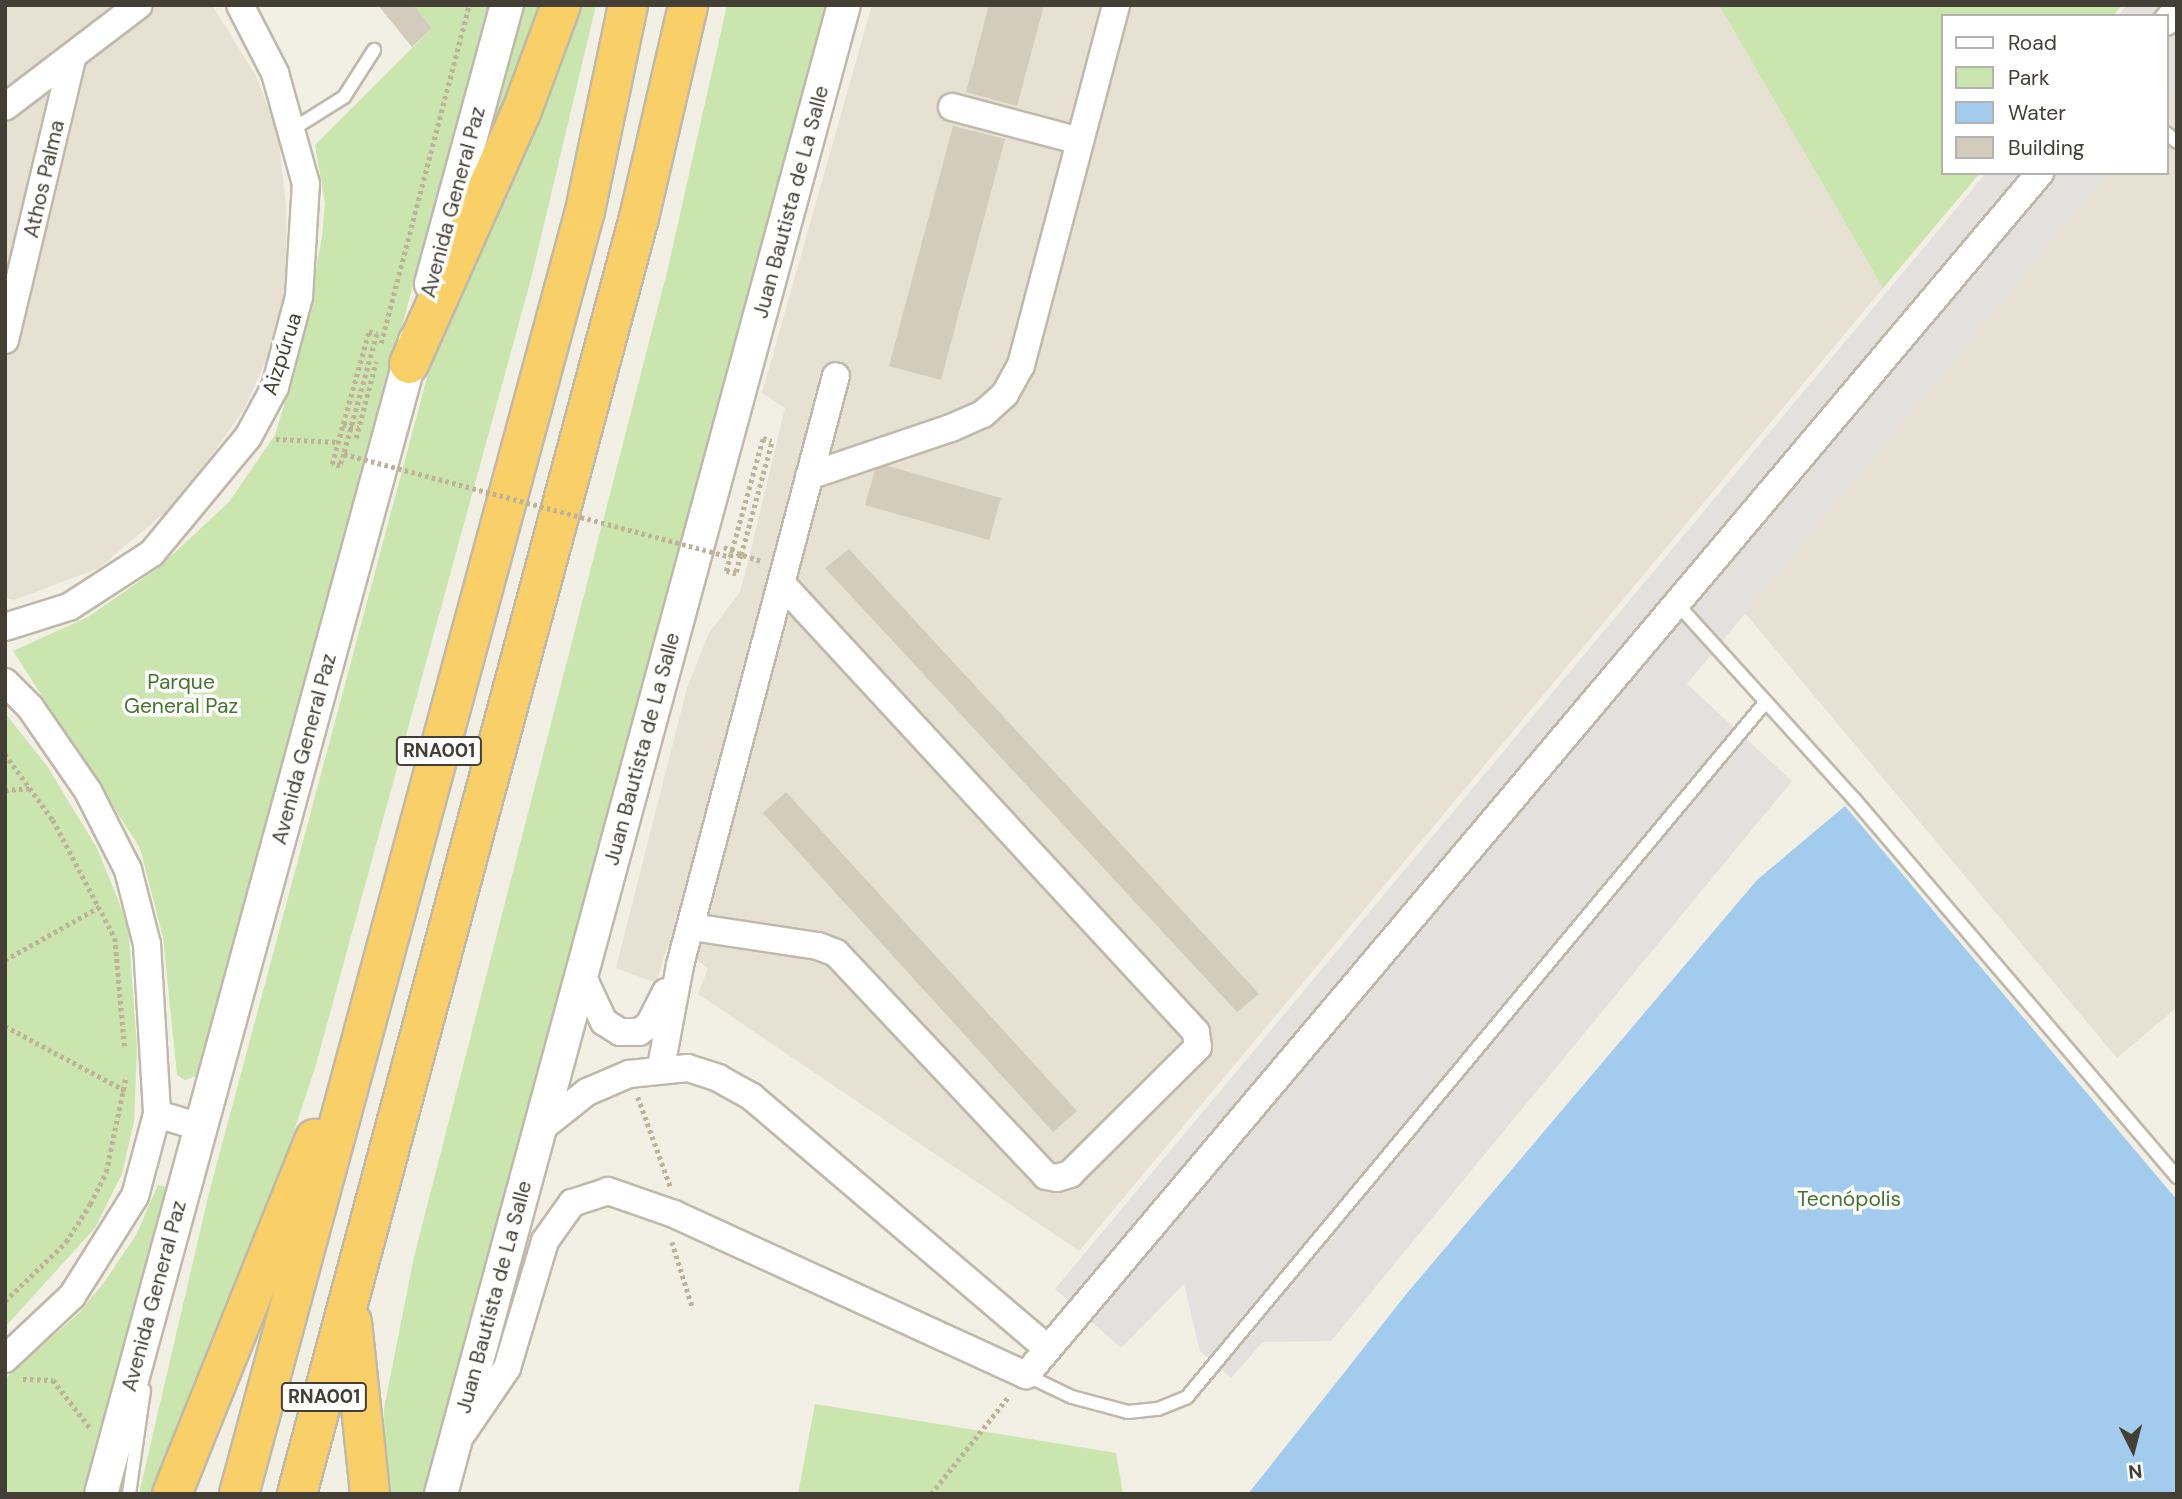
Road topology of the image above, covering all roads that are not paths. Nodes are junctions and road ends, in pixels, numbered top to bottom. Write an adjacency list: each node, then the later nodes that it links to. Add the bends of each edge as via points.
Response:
1 (139, 5): 10 (street)
2 (240, 5): 13 (street, Aizpúrua, via 261,38)
3 (507, 5): 17 (street, Avenida General Paz)
4 (561, 5): 17 (highway, via 521,113)
5 (628, 5): 28 (highway, RNA001, via 585,211)
6 (688, 5): 35 (highway, RNA001, via 639,218)
7 (844, 5): 27 (street, Juan Bautista de La Salle)
8 (1116, 5): 14 (street)
9 (374, 50): 13 (lane, via 344,97)
10 (72, 58): 11 (street); 16 (street, Athos Palma)
11 (5, 107)
12 (952, 107): 14 (street)
13 (293, 129): 22 (street, Aizpúrua, via 306,184 299,297 275,387 248,438 152,553 69,607)
14 (1080, 141): 19 (street, via 1021,365 1006,394 983,414 951,428)
15 (2038, 175): 21 (street)
16 (5, 340)
17 (409, 364): 31 (street, Avenida General Paz)
18 (836, 376): 19 (street)
19 (809, 476): 20 (street)
20 (782, 584): 25 (street); 25 (street, via 1196,1032 1198,1047 1070,1174 1046,1176 835,953 818,946)
21 (1679, 606): 24 (lane); 36 (street)
22 (5, 627)
23 (5, 682): 30 (street, via 30,707 88,791 128,870 147,944)
24 (1763, 704): 33 (lane, via 1855,800); 38 (lane, via 1187,1397 1158,1409 1128,1412 1072,1397)
25 (692, 927): 26 (street)
26 (680, 965): 27 (street, via 649,1025 639,1032 620,1032 604,1022); 29 (street)
27 (581, 974): 32 (street, Juan Bautista de La Salle)
28 (366, 1022): 42 (highway, via 278,1223); 43 (highway, RNA001)
29 (661, 1067): 32 (street, via 629,1074 587,1092); 36 (street, via 688,1068 752,1097)
30 (158, 1114): 31 (street); 37 (street, via 135,1196 72,1296)
31 (200, 1127): 34 (street, Avenida General Paz)
32 (539, 1130): 39 (street, Juan Bautista de La Salle)
33 (2177, 1177)
34 (158, 1282): 40 (street, Avenida General Paz); 41 (lane)
35 (350, 1299): 44 (highway, RNA001); 45 (highway); 46 (highway)
36 (1047, 1348): 38 (street)
37 (9, 1371)
38 (1026, 1376): 39 (street, via 674,1214 608,1191 572,1203 545,1241 507,1368)
39 (453, 1447): 47 (street, Juan Bautista de La Salle)
40 (101, 1494)
41 (129, 1494)
42 (172, 1494)
43 (239, 1494)
44 (297, 1494)
45 (319, 1494)
46 (370, 1494)
47 (441, 1494)

